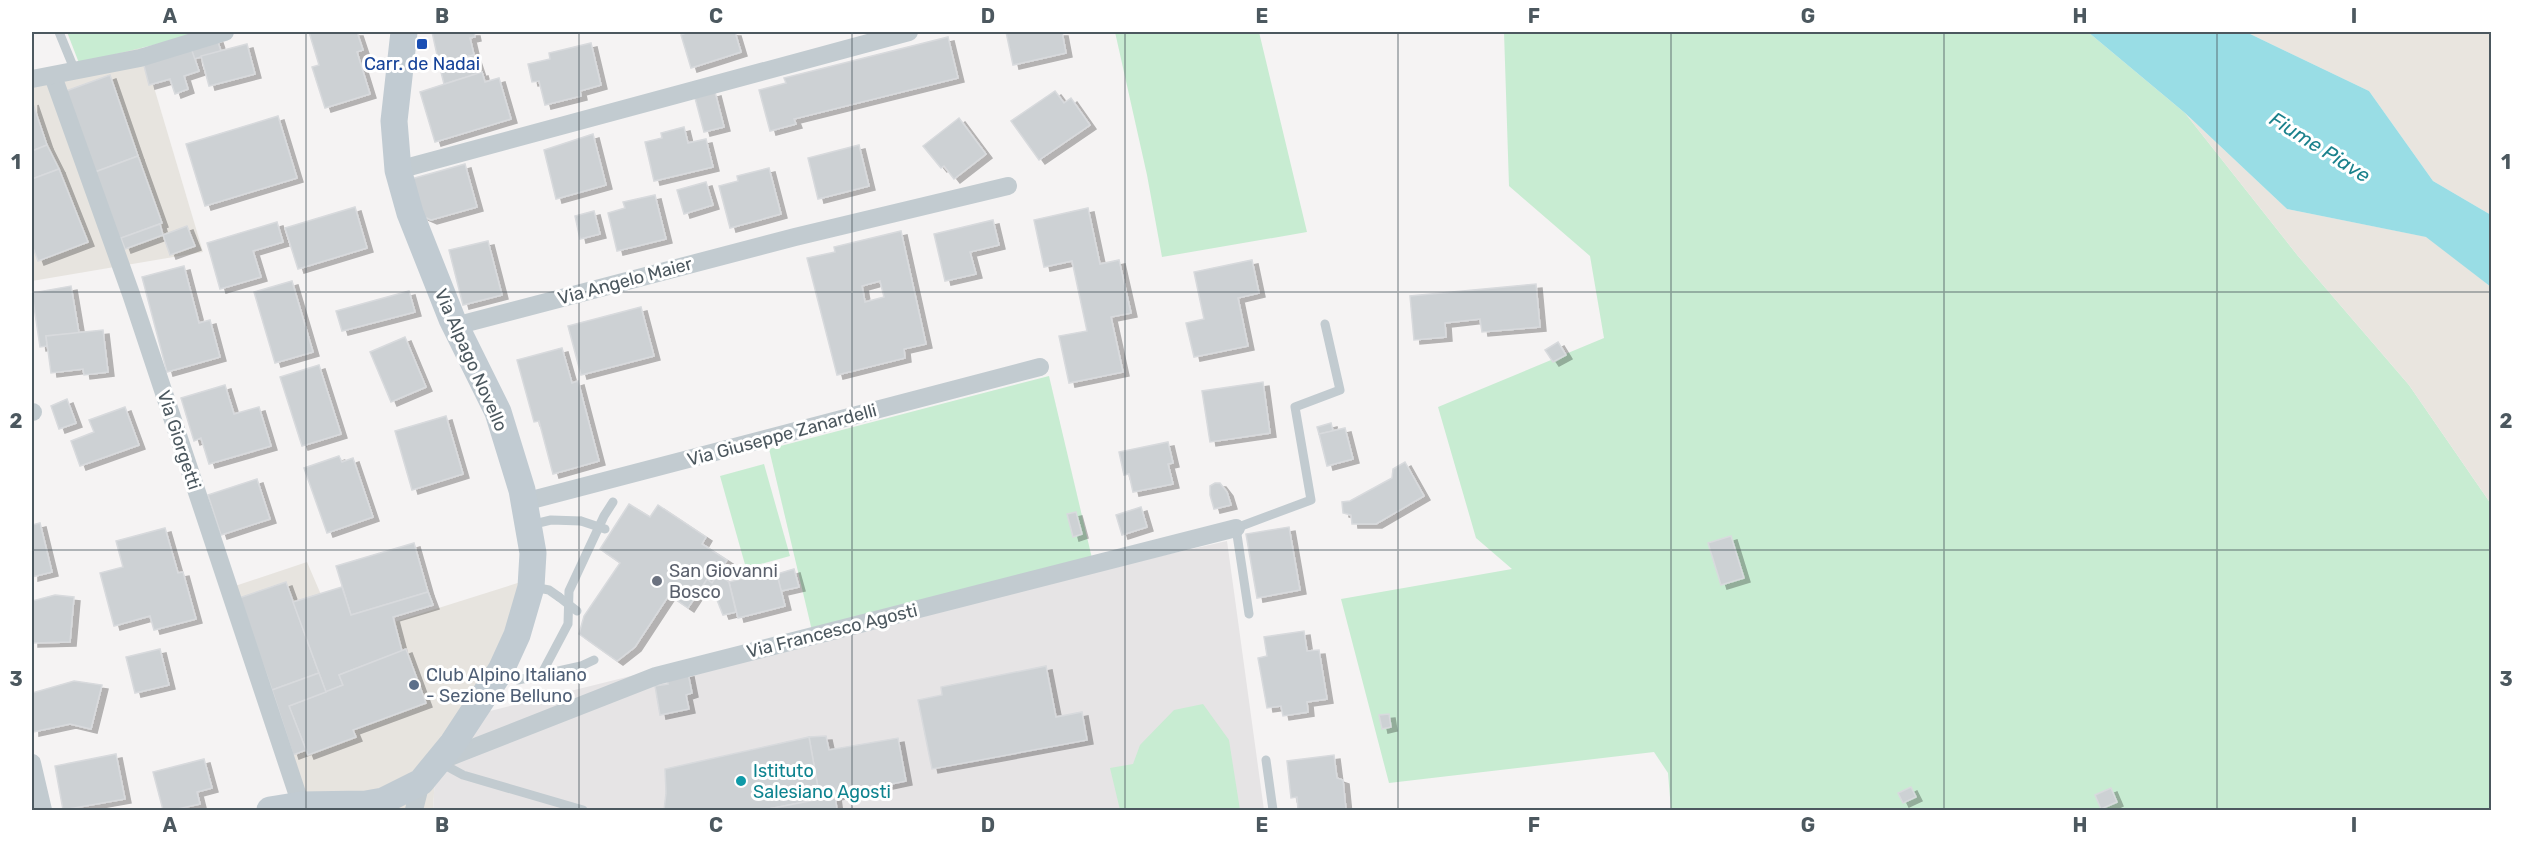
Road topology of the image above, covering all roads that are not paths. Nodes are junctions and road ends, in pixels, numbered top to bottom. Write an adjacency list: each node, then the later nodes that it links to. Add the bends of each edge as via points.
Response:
1 (59, 32): 5 (lane)
2 (225, 32): 5 (street, via 140,58)
3 (404, 32): 8 (street, Via Alpago Novello, via 394,121)
4 (909, 32): 8 (street)
5 (75, 71): 6 (street)
6 (53, 76): 7 (street); 26 (street, Via Giorgetti, via 131,294)
7 (32, 79)
8 (398, 170): 11 (street, Via Alpago Novello, via 410,213)
9 (1008, 186): 11 (street, Via Angelo Maier)
10 (1325, 324): 15 (lane, via 1340,390 1295,407 1311,500)
11 (455, 326): 14 (street, Via Alpago Novello, via 498,412)
12 (1040, 367): 14 (street, Via Giuseppe Zanardelli)
13 (613, 502): 22 (lane, via 569,591 568,624)
14 (526, 514): 16 (lane, bridge, via 580,521); 17 (street, Via Alpago Novello, via 533,553)
15 (1236, 528): 19 (lane); 24 (street, Via Francesco Agosti, via 656,676)
16 (608, 530)
17 (531, 587): 18 (lane, bridge, via 549,590); 21 (street, Via Alpago Novello, via 517,635)
18 (581, 614)
19 (1249, 614)
20 (594, 660): 22 (lane)
21 (501, 670): 22 (lane, via 518,680); 24 (street, Via Alpago Novello)
22 (541, 675)
23 (1266, 760): 31 (lane)
24 (438, 761): 27 (street, Via Alpago Novello, via 421,782); 30 (lane, via 463,776)
25 (32, 763): 28 (street)
26 (301, 805): 27 (street); 29 (street)
27 (388, 805)
28 (43, 810)
29 (270, 810)
30 (583, 810)
31 (1273, 810)

